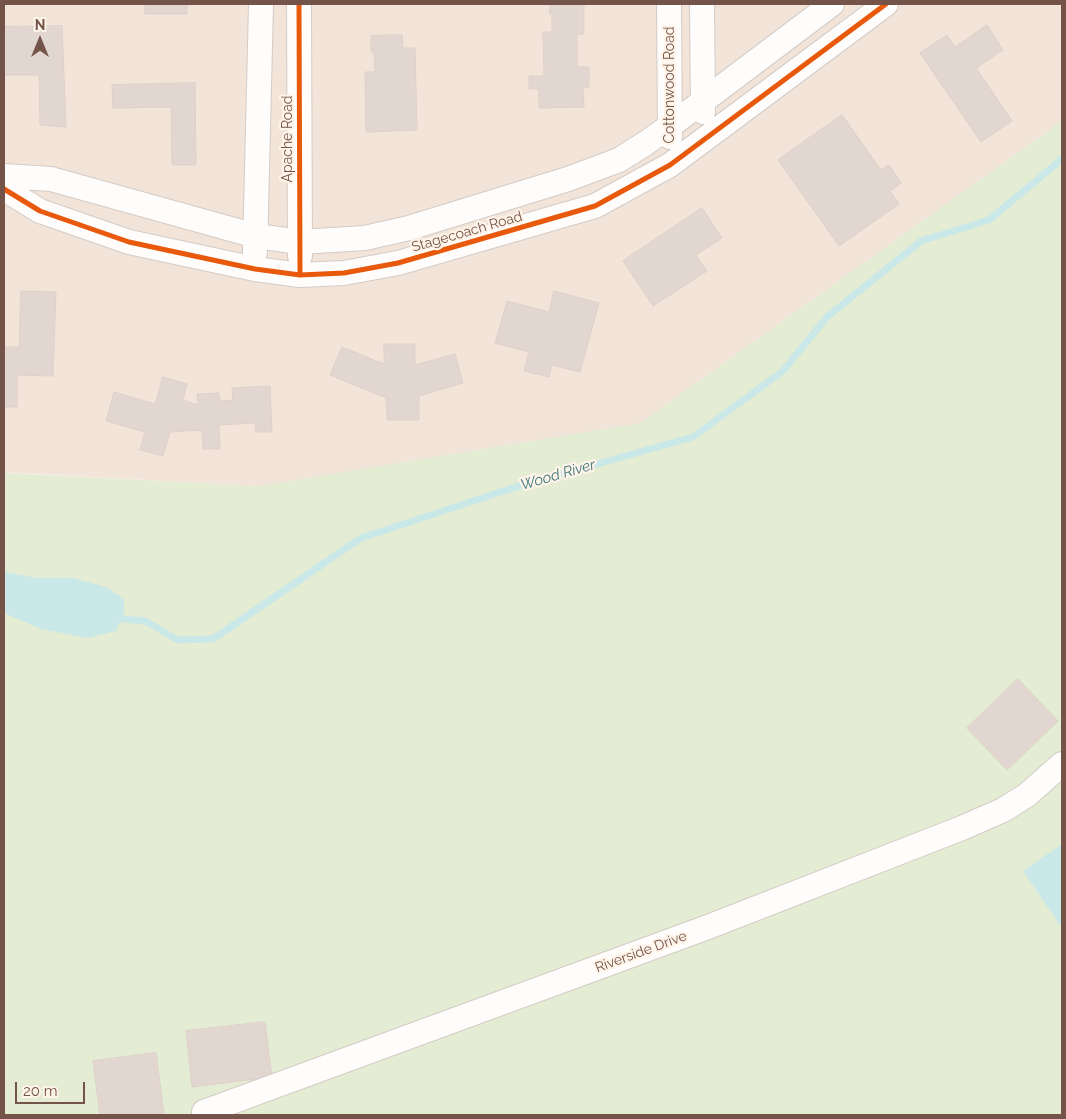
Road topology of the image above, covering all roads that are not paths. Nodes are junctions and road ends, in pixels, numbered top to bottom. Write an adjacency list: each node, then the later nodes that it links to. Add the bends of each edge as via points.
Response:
1 (261, 4): 13 (street, Apache Road)
2 (299, 4): 14 (street, Apache Road)
3 (669, 4): 8 (street, Cottonwood Road)
4 (702, 4): 7 (street)
5 (832, 4): 7 (street, Stagecoach Road)
6 (886, 4): 9 (street, Stagecoach Road)
7 (702, 101): 8 (street, Stagecoach Road); 9 (street)
8 (670, 126): 10 (street, Cottonwood Road); 14 (street, Stagecoach Road, via 619,160 568,179 409,228 365,238)
9 (703, 142): 10 (street, Stagecoach Road)
10 (670, 165): 16 (street, Stagecoach Road, via 596,206 398,263 344,273)
11 (4, 176): 13 (street, Stagecoach Road, via 51,178)
12 (4, 189): 15 (street, Stagecoach Road, via 40,211 129,242)
13 (256, 236): 14 (street, Stagecoach Road); 15 (street, Apache Road)
14 (300, 242): 16 (street, Apache Road)
15 (255, 269): 16 (street, Stagecoach Road)
16 (300, 275)
17 (1062, 764): 18 (street, Riverside Drive, via 1027,795 1003,810 962,828 708,928)
18 (204, 1112)

